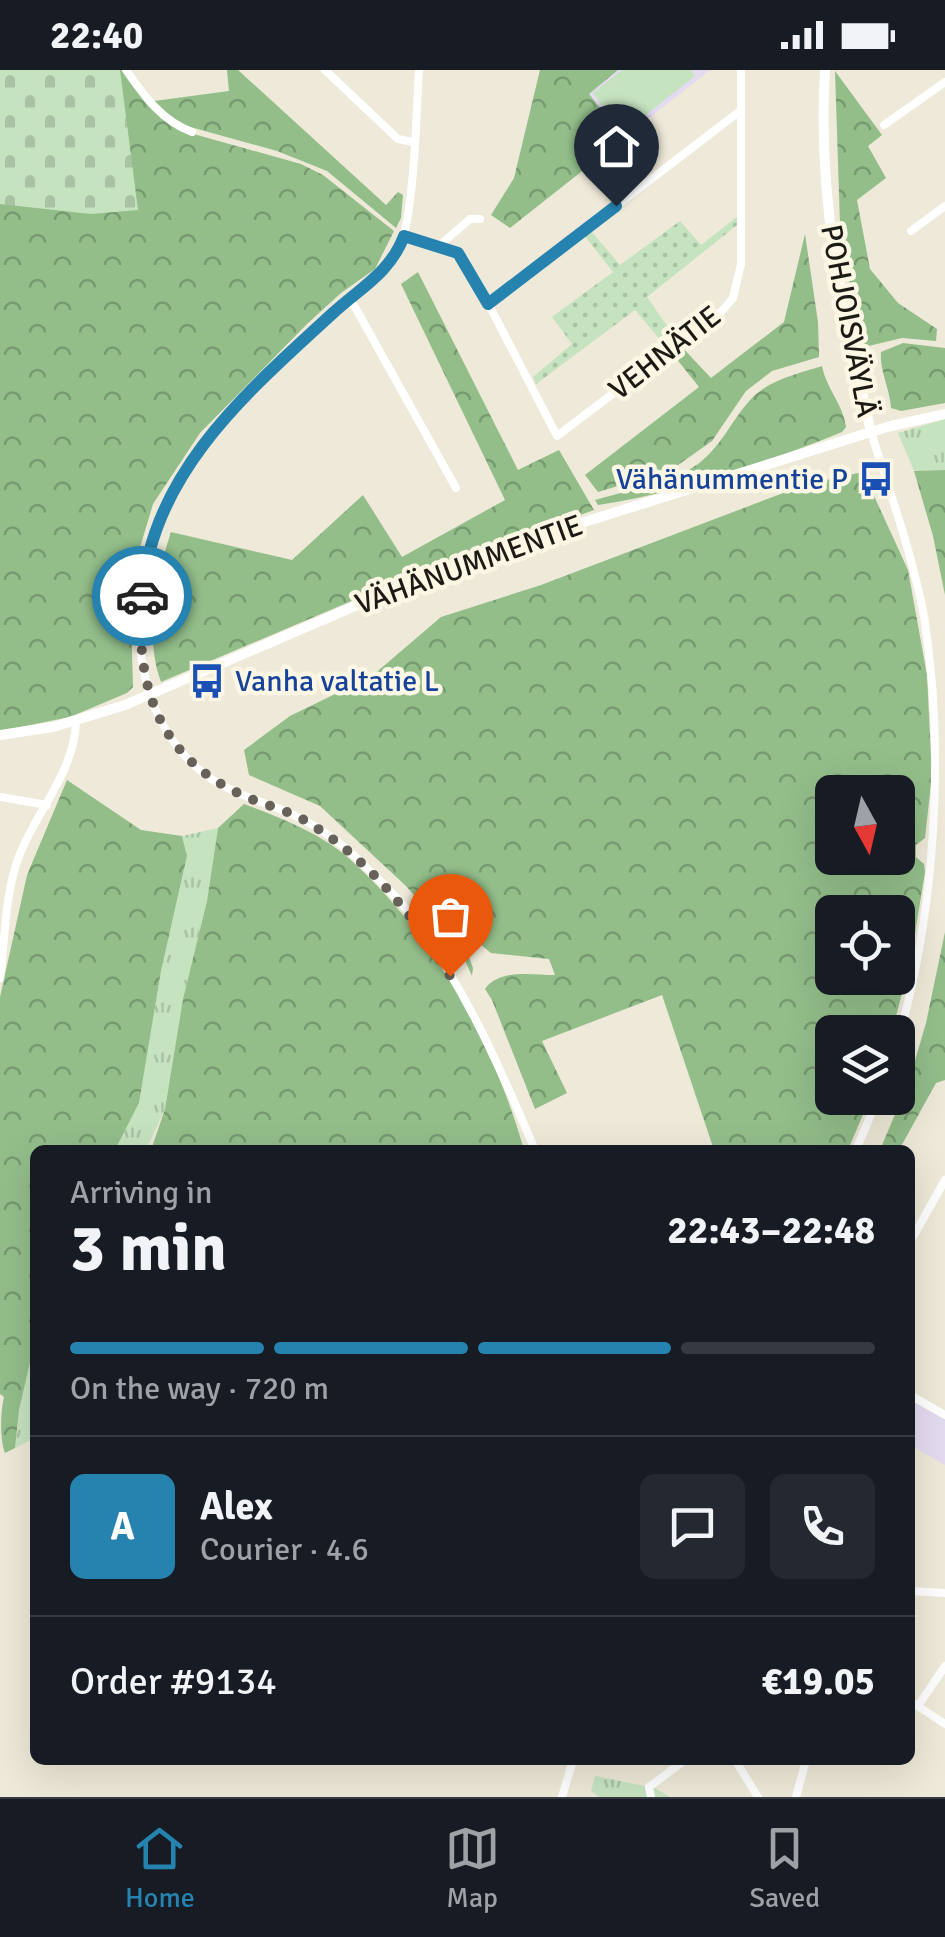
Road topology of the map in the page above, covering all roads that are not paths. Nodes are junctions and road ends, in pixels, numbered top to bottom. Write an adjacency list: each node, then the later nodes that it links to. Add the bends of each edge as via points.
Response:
1 (126, 70): 9 (street, via 162,114)
2 (325, 70): 10 (street, via 398,140)
3 (420, 70): 10 (street)
4 (740, 70): 7 (street, VEHNÄTIE)
5 (825, 70): 19 (main road, POHJOISVÄYLÄ, via 828,226)
6 (945, 82): 8 (street)
7 (740, 110): 17 (street); 17 (street, VEHNÄTIE, via 741,264 732,298 556,436)
8 (884, 125)
9 (192, 132)
10 (413, 142): 14 (street)
11 (945, 206): 13 (street)
12 (480, 219): 15 (street, via 470,219)
13 (911, 231)
14 (404, 236): 15 (street); 16 (street, via 382,274)
15 (440, 246): 17 (street, via 458,253)
16 (348, 300): 20 (street); 21 (street, via 209,436 179,476 145,568 140,645)
17 (488, 304)
18 (945, 414): 19 (main road, VÄHÄNUMMENTIE)
19 (871, 432): 21 (main road, VÄHÄNUMMENTIE, via 418,579); 27 (street, POHJOISVÄYLÄ, via 910,556 932,675 931,880)
20 (456, 488)
21 (148, 695): 22 (main road, VÄHÄNUMMENTIE); 29 (street, via 182,752 210,778 302,819 356,857 416,920 467,1003)
22 (76, 722): 23 (main road, VÄHÄNUMMENTIE); 25 (street)
23 (0, 735)
24 (0, 798): 25 (street)
25 (47, 805): 26 (street, via 18,858)
26 (0, 978)
27 (904, 1015)
28 (871, 1115): 30 (street)
29 (533, 1145)
30 (858, 1145)
31 (945, 1180): 32 (street)
32 (915, 1233)
33 (915, 1398): 34 (street)
34 (945, 1415)
35 (915, 1590): 36 (street)
36 (945, 1593)
37 (945, 1666): 38 (street)
38 (917, 1701): 39 (street)
39 (945, 1724)
40 (572, 1765): 44 (street)
41 (678, 1765): 45 (street, via 649,1788)
42 (738, 1765): 46 (street)
43 (805, 1765): 47 (street)
44 (562, 1797)
45 (651, 1797)
46 (758, 1797)
47 (796, 1797)

